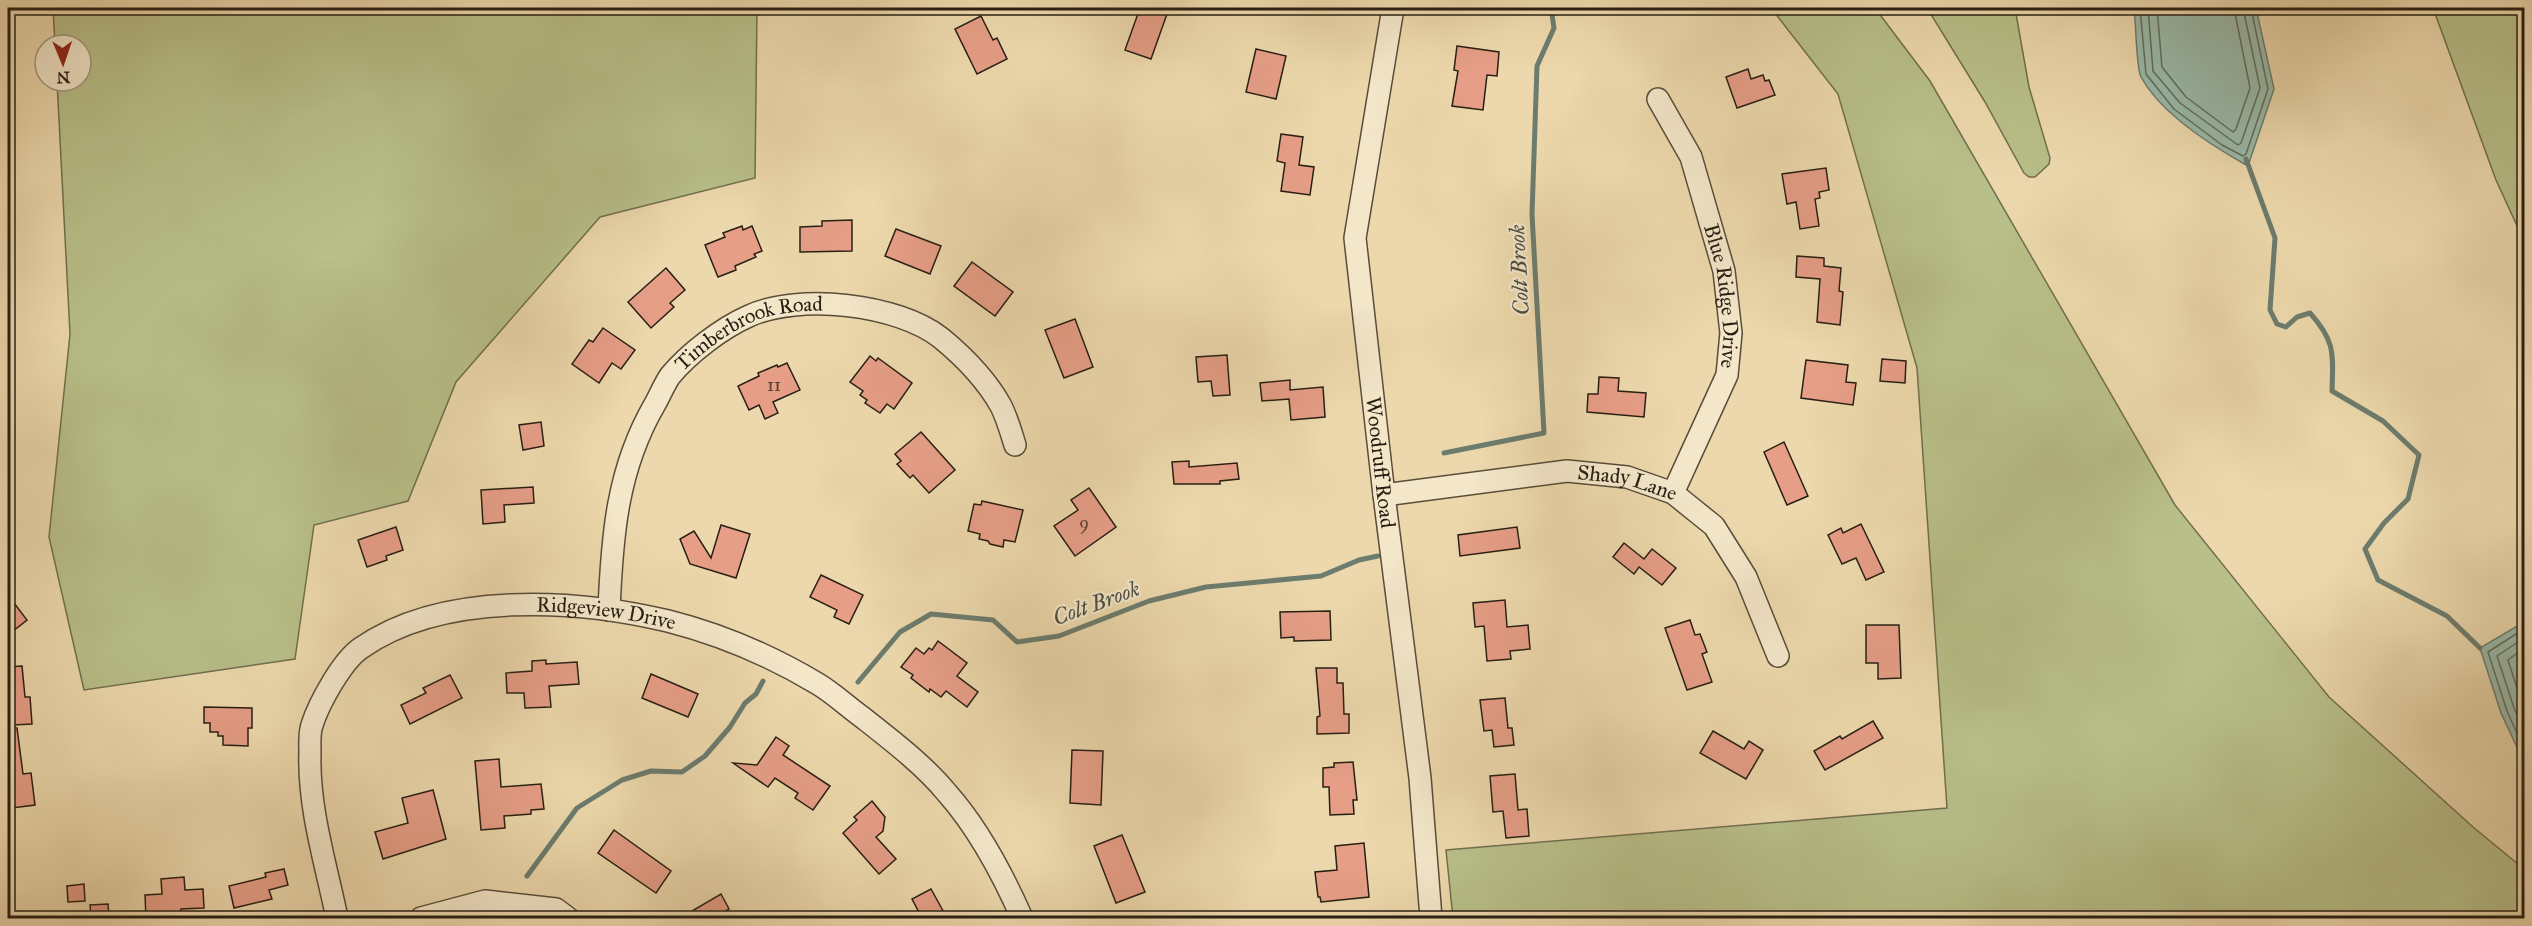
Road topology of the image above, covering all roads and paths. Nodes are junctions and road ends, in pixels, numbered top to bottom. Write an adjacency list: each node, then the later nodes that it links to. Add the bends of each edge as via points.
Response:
1 (1393, 8): 5 (street, Woodruff Road, via 1355,238)
2 (1658, 99): 4 (street, Blue Ridge Drive, via 1691,157 1724,272 1731,333 1727,375)
3 (1016, 445): 6 (street, Timberbrook Road, via 1001,407 981,378 940,337 896,315 847,304 797,304 750,315 712,337 670,376 639,431 619,492)
4 (1673, 493): 5 (street, Shady Lane, via 1627,477 1567,471); 7 (street, Shady Lane, via 1714,526 1746,577)
5 (1384, 495): 12 (street, Woodruff Road, via 1420,778)
6 (609, 610): 8 (street, Ridgeview Drive, via 515,604 441,613 400,627 359,649 330,684 311,727 309,774); 11 (street, Ridgeview Drive, via 669,622 745,647 819,684 885,734 947,792 1008,886)
7 (1778, 656)
8 (337, 918)
9 (421, 918): 10 (street, via 485,901 556,909)
10 (568, 918)
11 (1022, 918)
12 (1431, 918)

